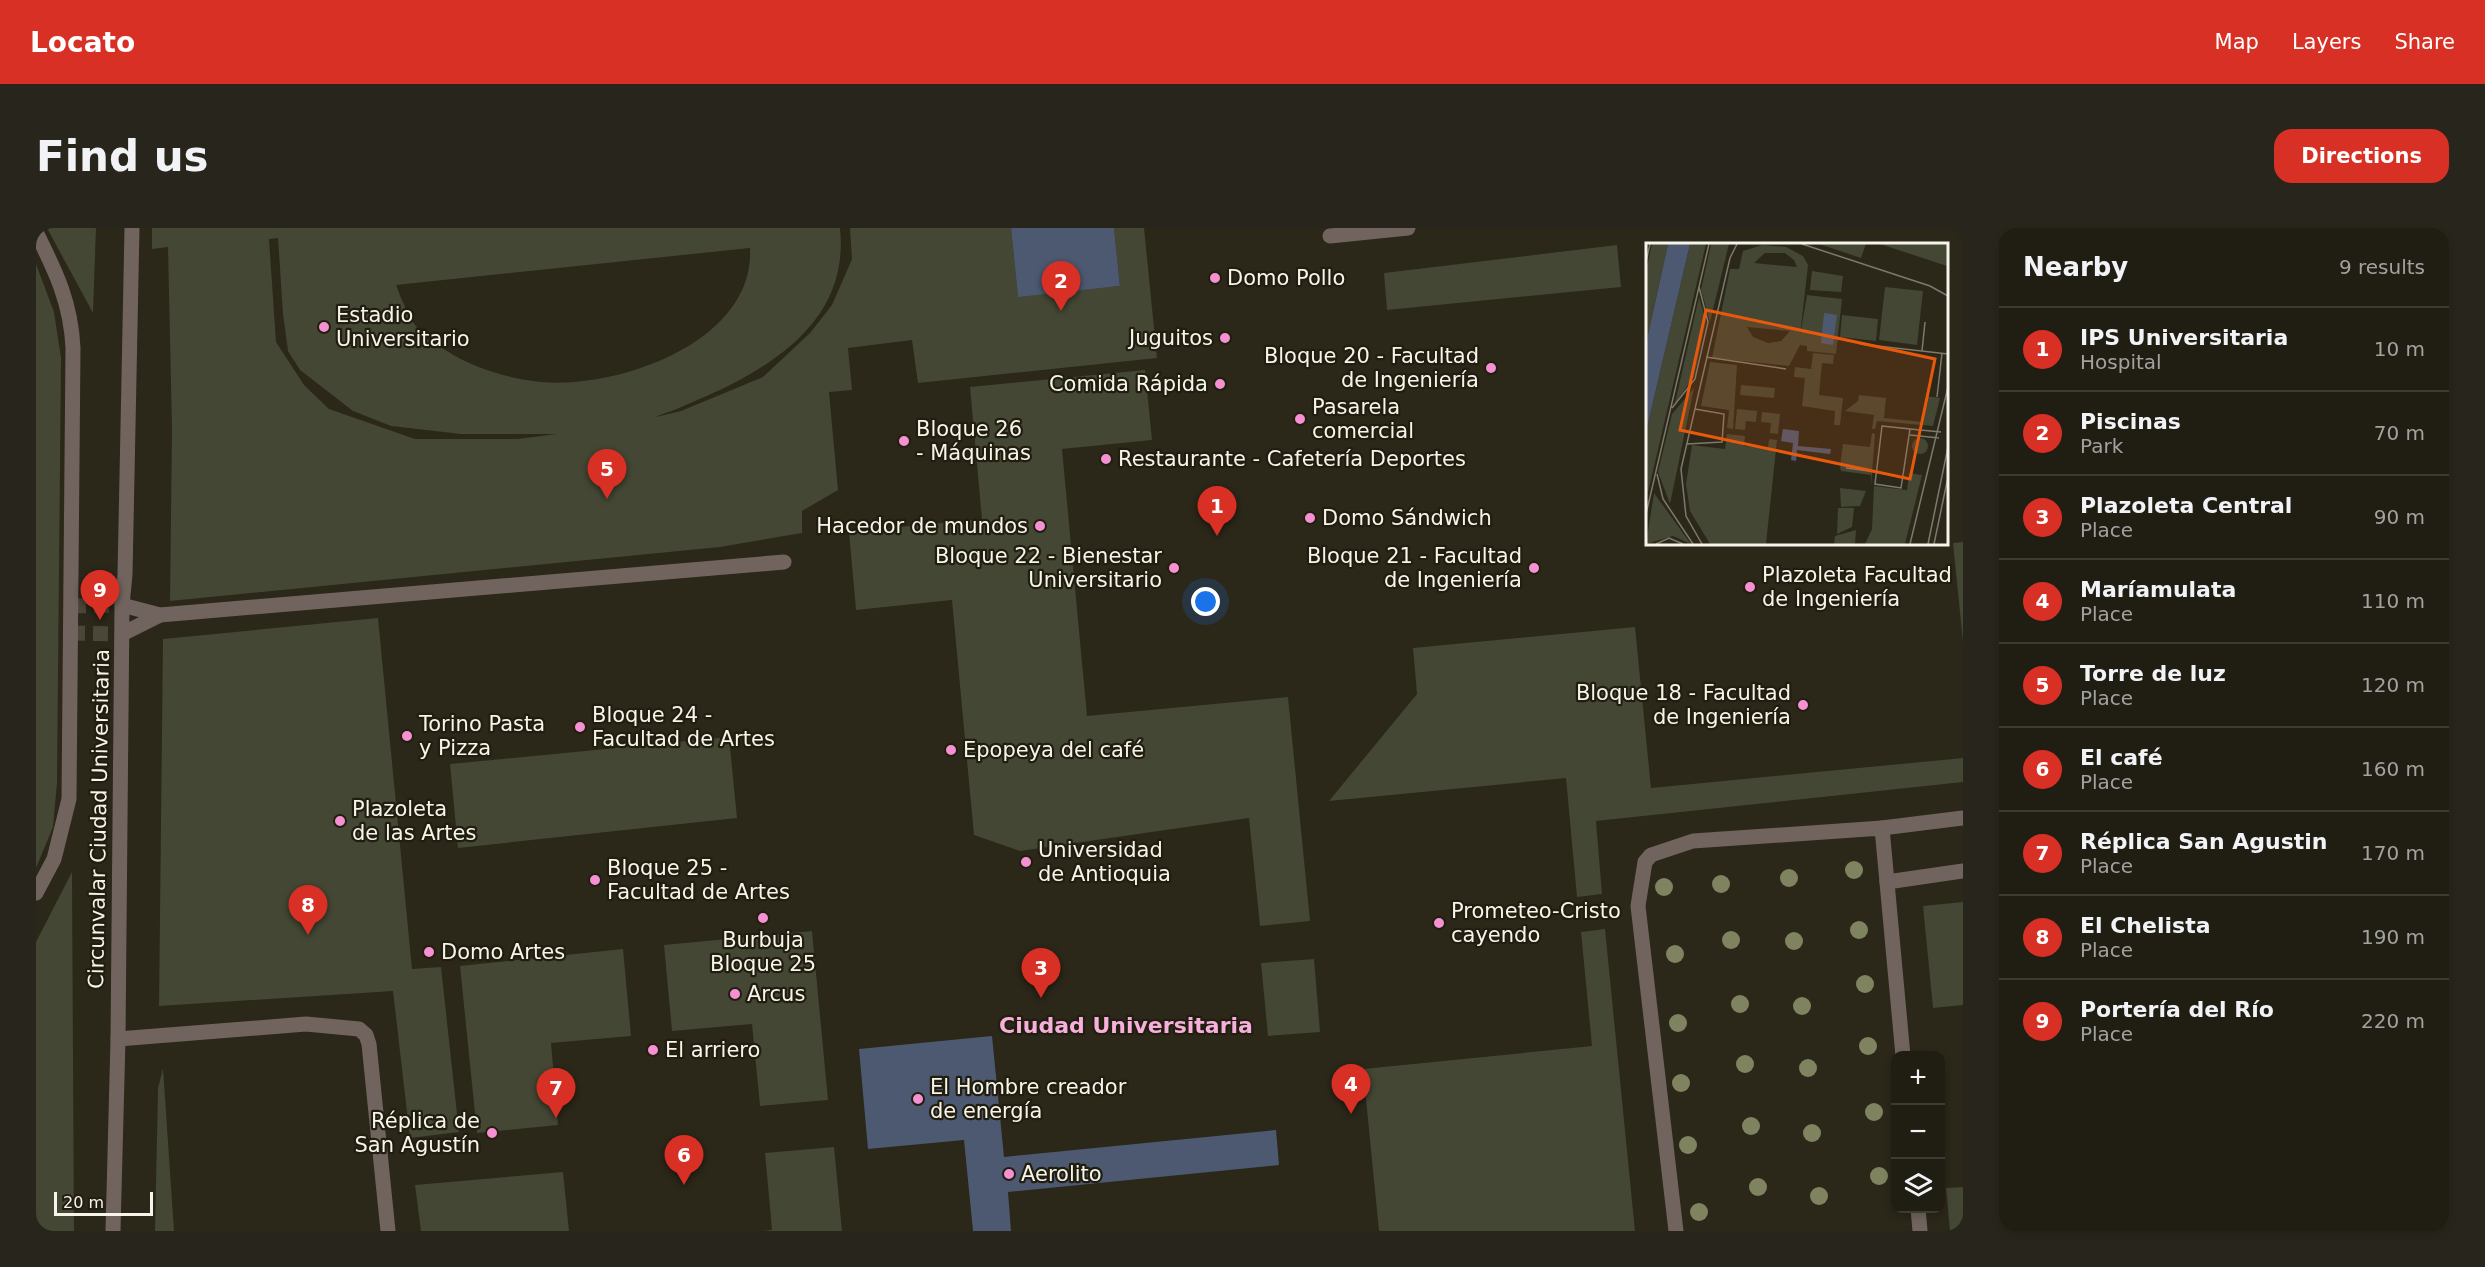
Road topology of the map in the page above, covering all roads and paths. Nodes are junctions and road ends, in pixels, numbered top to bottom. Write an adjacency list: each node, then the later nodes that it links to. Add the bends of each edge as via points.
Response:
1 (132, 228): 6 (lane, Circunvalar Ciudad Universitaria)
2 (1408, 228): 4 (lane)
3 (36, 232): 13 (lane, via 65,296 72,321 73,348 69,799 54,860)
4 (1330, 236)
5 (784, 562): 7 (lane)
6 (122, 605): 7 (lane); 8 (lane, Circunvalar Ciudad Universitaria)
7 (160, 615): 8 (lane)
8 (122, 634): 14 (lane, Circunvalar Ciudad Universitaria)
9 (1963, 818): 10 (lane)
10 (1882, 828): 12 (lane); 19 (lane, via 1693,842 1651,855 1645,862 1638,906)
11 (1963, 871): 12 (lane)
12 (1887, 882): 15 (lane)
13 (36, 893)
14 (118, 1038): 17 (lane, Circunvalar Ciudad Universitaria); 18 (lane, via 306,1024 359,1029 369,1044)
15 (1903, 1051)
16 (1918, 1213): 20 (lane)
17 (113, 1231)
18 (388, 1231)
19 (1676, 1231)
20 (1920, 1231)

